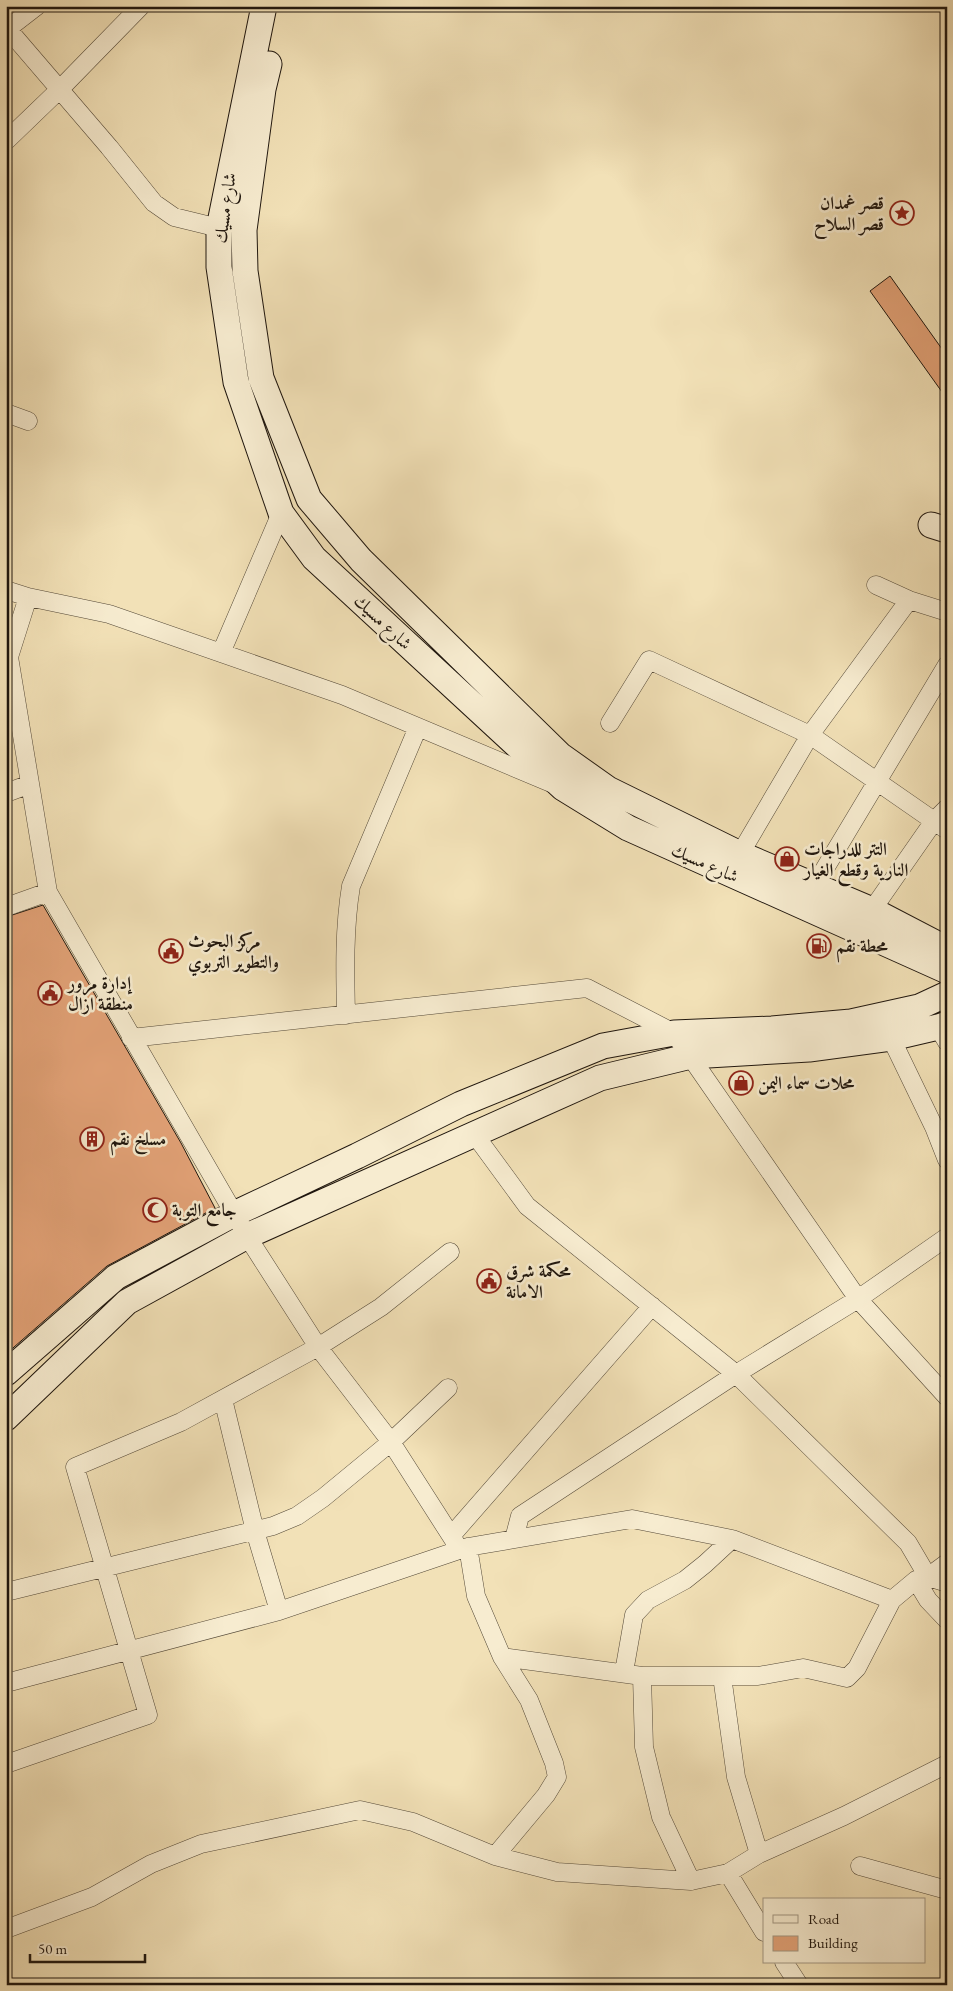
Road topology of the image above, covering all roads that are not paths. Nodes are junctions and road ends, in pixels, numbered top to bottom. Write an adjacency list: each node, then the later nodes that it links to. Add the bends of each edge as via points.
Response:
1 (37, 6): 5 (street)
2 (141, 6): 6 (street)
3 (264, 6): 8 (street, شارع مسيك)
4 (281, 6): 28 (street, شارع مسيك, via 259,117 244,230 245,271 261,378 309,499 361,560 560,755 608,789)
5 (7, 29): 6 (street)
6 (60, 89): 7 (street); 8 (street, via 154,203 174,217)
7 (6, 141)
8 (219, 228): 11 (street, شارع مسيك, via 219,267 236,382)
9 (6, 413): 10 (street)
10 (28, 421)
11 (281, 512): 17 (street); 24 (street, شارع مسيك, via 314,558)
12 (876, 585): 15 (street)
13 (6, 590): 14 (street)
14 (28, 596): 17 (street, via 110,614); 23 (street, via 9,657)
15 (909, 600): 16 (street); 21 (street)
16 (947, 612)
17 (220, 653): 20 (street, via 342,695)
18 (947, 665): 22 (street)
19 (610, 724): 21 (street, via 649,660)
20 (418, 727): 24 (street); 36 (street, via 351,886 347,910)
21 (810, 735): 22 (street); 28 (street)
22 (876, 782): 27 (street); 29 (street)
23 (30, 784): 25 (street); 30 (street)
24 (563, 788): 34 (street, شارع مسيك, via 628,828)
25 (6, 793)
26 (947, 808): 27 (street)
27 (941, 826): 32 (street)
28 (740, 854): 29 (street, شارع مسيك)
29 (815, 885): 32 (street, شارع مسيك)
30 (48, 892): 31 (street); 39 (street)
31 (6, 908)
32 (872, 910): 33 (street, شارع مسيك)
33 (947, 949)
34 (947, 971)
35 (947, 994): 38 (street, via 919,1007 851,1022)
36 (346, 1014): 38 (street, via 587,988); 39 (street)
37 (944, 1031): 40 (street)
38 (674, 1033): 41 (street); 44 (street, via 602,1046 461,1104)
39 (131, 1038): 44 (street)
40 (891, 1038): 41 (street, via 809,1050); 43 (street)
41 (691, 1056): 42 (street, via 600,1078); 48 (street)
42 (475, 1135): 45 (street); 49 (street, via 527,1206)
43 (947, 1160)
44 (234, 1214): 45 (street); 51 (street, via 116,1277)
45 (247, 1236): 50 (street); 56 (street, via 127,1302)
46 (947, 1237): 48 (street)
47 (450, 1252): 50 (street, via 381,1307)
48 (858, 1299): 52 (street); 54 (street)
49 (652, 1306): 52 (street); 61 (street)
50 (318, 1347): 55 (street); 57 (street)
51 (6, 1373)
52 (736, 1374): 60 (street, via 520,1516); 64 (street, via 908,1543)
53 (448, 1388): 57 (street)
54 (947, 1397)
55 (223, 1399): 58 (street); 63 (street, via 181,1422 75,1467)
56 (6, 1418)
57 (391, 1442): 58 (street, via 297,1516); 61 (street)
58 (255, 1531): 63 (street); 68 (street)
59 (732, 1539): 60 (street, via 632,1519); 67 (street); 72 (street, via 685,1580 648,1600 634,1616)
60 (514, 1540): 61 (street)
61 (460, 1544): 68 (street); 71 (street, via 476,1596)
62 (947, 1564): 64 (street)
63 (104, 1569): 66 (street); 70 (street)
64 (922, 1579): 65 (street); 67 (street); 69 (street, via 928,1600)
65 (947, 1583)
66 (6, 1592)
67 (892, 1600): 74 (street, via 857,1668 847,1678 803,1668 758,1676)
68 (279, 1611): 70 (street)
69 (947, 1620)
70 (128, 1651): 75 (street); 76 (street, via 148,1715)
71 (502, 1657): 72 (street); 79 (street, via 529,1700 557,1777 546,1796)
72 (624, 1672): 73 (street)
73 (642, 1676): 74 (street); 82 (street, via 644,1747 661,1817)
74 (722, 1676): 78 (street, via 736,1777)
75 (6, 1683)
76 (6, 1764)
77 (947, 1764): 78 (street)
78 (759, 1854): 81 (street)
79 (495, 1856): 82 (street, via 558,1872); 84 (street, via 413,1822 360,1810 201,1844 151,1864 92,1896)
80 (860, 1866): 83 (street)
81 (728, 1873): 82 (street); 85 (street)
82 (691, 1882)
83 (947, 1890)
84 (6, 1929)
85 (763, 1930)
86 (785, 1964): 87 (street)
87 (798, 1985)

